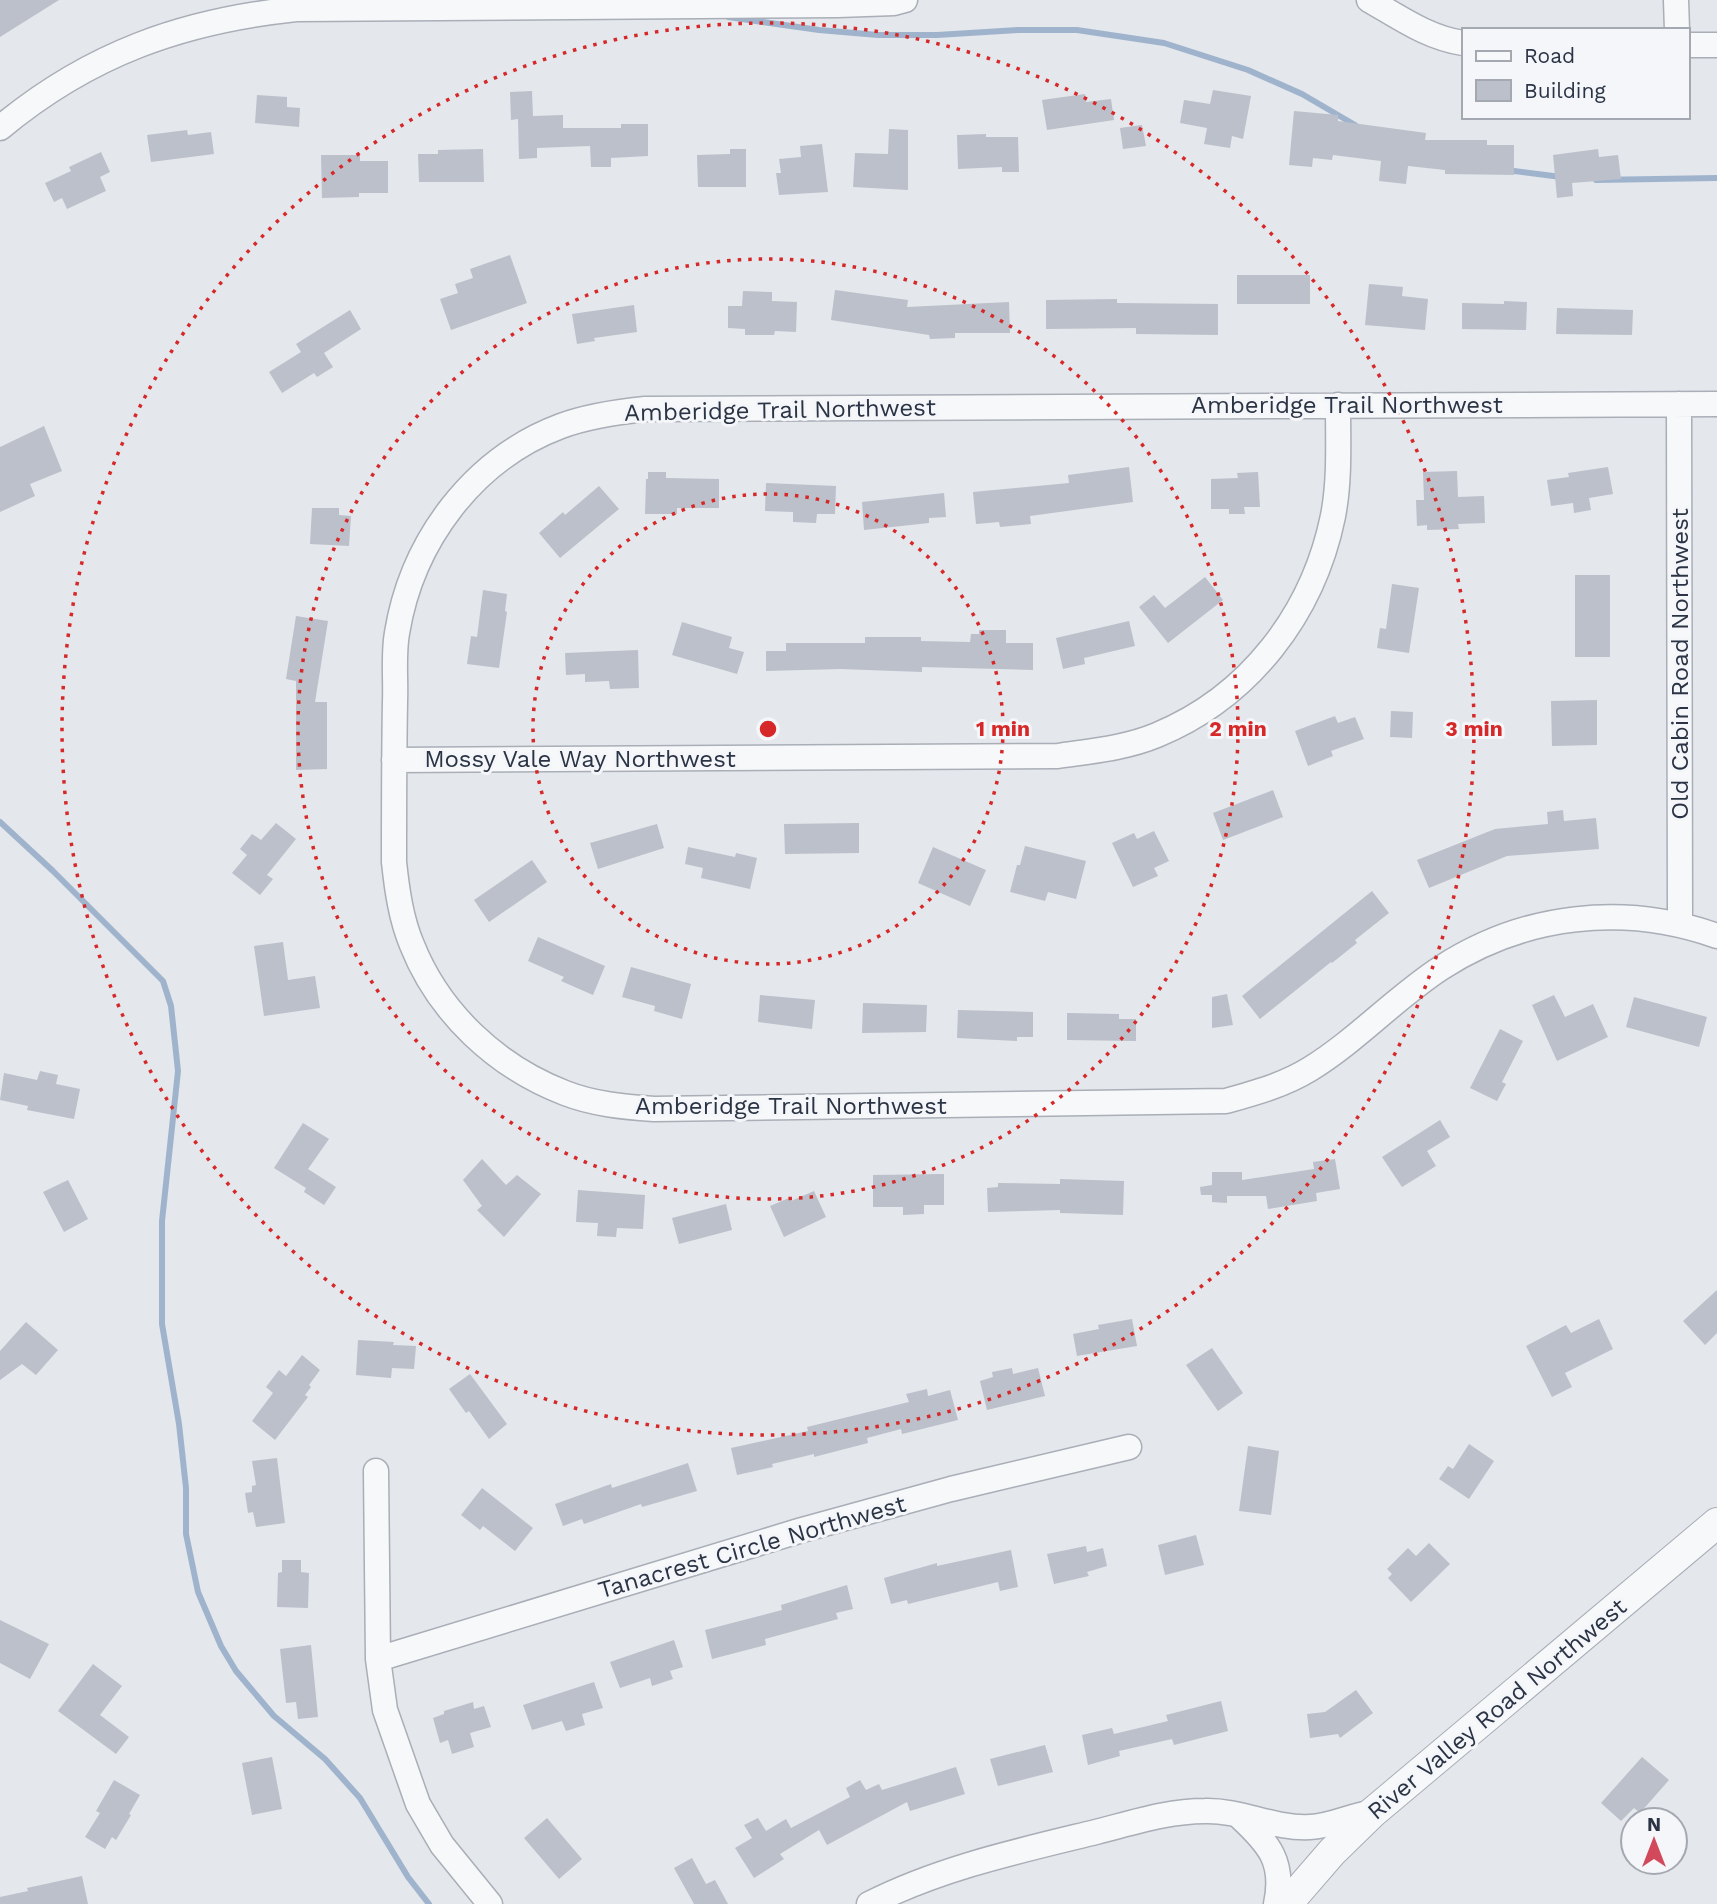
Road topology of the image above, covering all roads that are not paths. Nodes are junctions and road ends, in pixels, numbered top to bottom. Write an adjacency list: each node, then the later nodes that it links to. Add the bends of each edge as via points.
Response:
1 (905, 0): 4 (street)
2 (1369, 0): 6 (street, via 1416,27)
3 (1676, 0): 5 (street)
4 (838, 2): 9 (street, via 252,13 176,31 102,60 28,105)
5 (1677, 28)
6 (1462, 43)
7 (1689, 45): 8 (street)
8 (1717, 45)
9 (0, 128)
10 (1679, 404): 11 (street, Amberidge Trail Northwest); 12 (street, Amberidge Trail Northwest); 14 (street, Old Cabin Road Northwest)
11 (1717, 404)
12 (1338, 405): 13 (street, Mossy Vale Way Northwest, via 1333,516 1320,563 1300,607 1270,651 1233,690 1202,713 1155,736 1110,749 1058,756); 13 (street, Amberidge Trail Northwest, via 645,409 561,426 520,446 481,475 447,511 421,554 406,591 397,635)
13 (394, 760): 14 (street, Amberidge Trail Northwest, via 397,893 412,945 437,993 471,1035 513,1068 566,1094 618,1107 1226,1101 1270,1089 1308,1070 1439,969 1503,936 1588,917)
14 (1680, 924): 15 (street, Amberidge Trail Northwest)
15 (1717, 936)
16 (1129, 1447): 19 (street, Tanacrest Circle Northwest, via 802,1530)
17 (376, 1471): 19 (street)
18 (1717, 1523): 20 (street, River Valley Road Northwest)
19 (378, 1659): 22 (street, via 385,1710 418,1804 442,1845)
20 (1372, 1813): 21 (street, via 1308,1828); 25 (street, River Valley Road Northwest)
21 (1240, 1816): 23 (street, via 1208,1810 1171,1814 1000,1855 936,1875); 24 (street, via 1266,1841 1276,1861 1280,1886)
22 (490, 1904)
23 (869, 1904)
24 (1276, 1904)
25 (1287, 1904)

